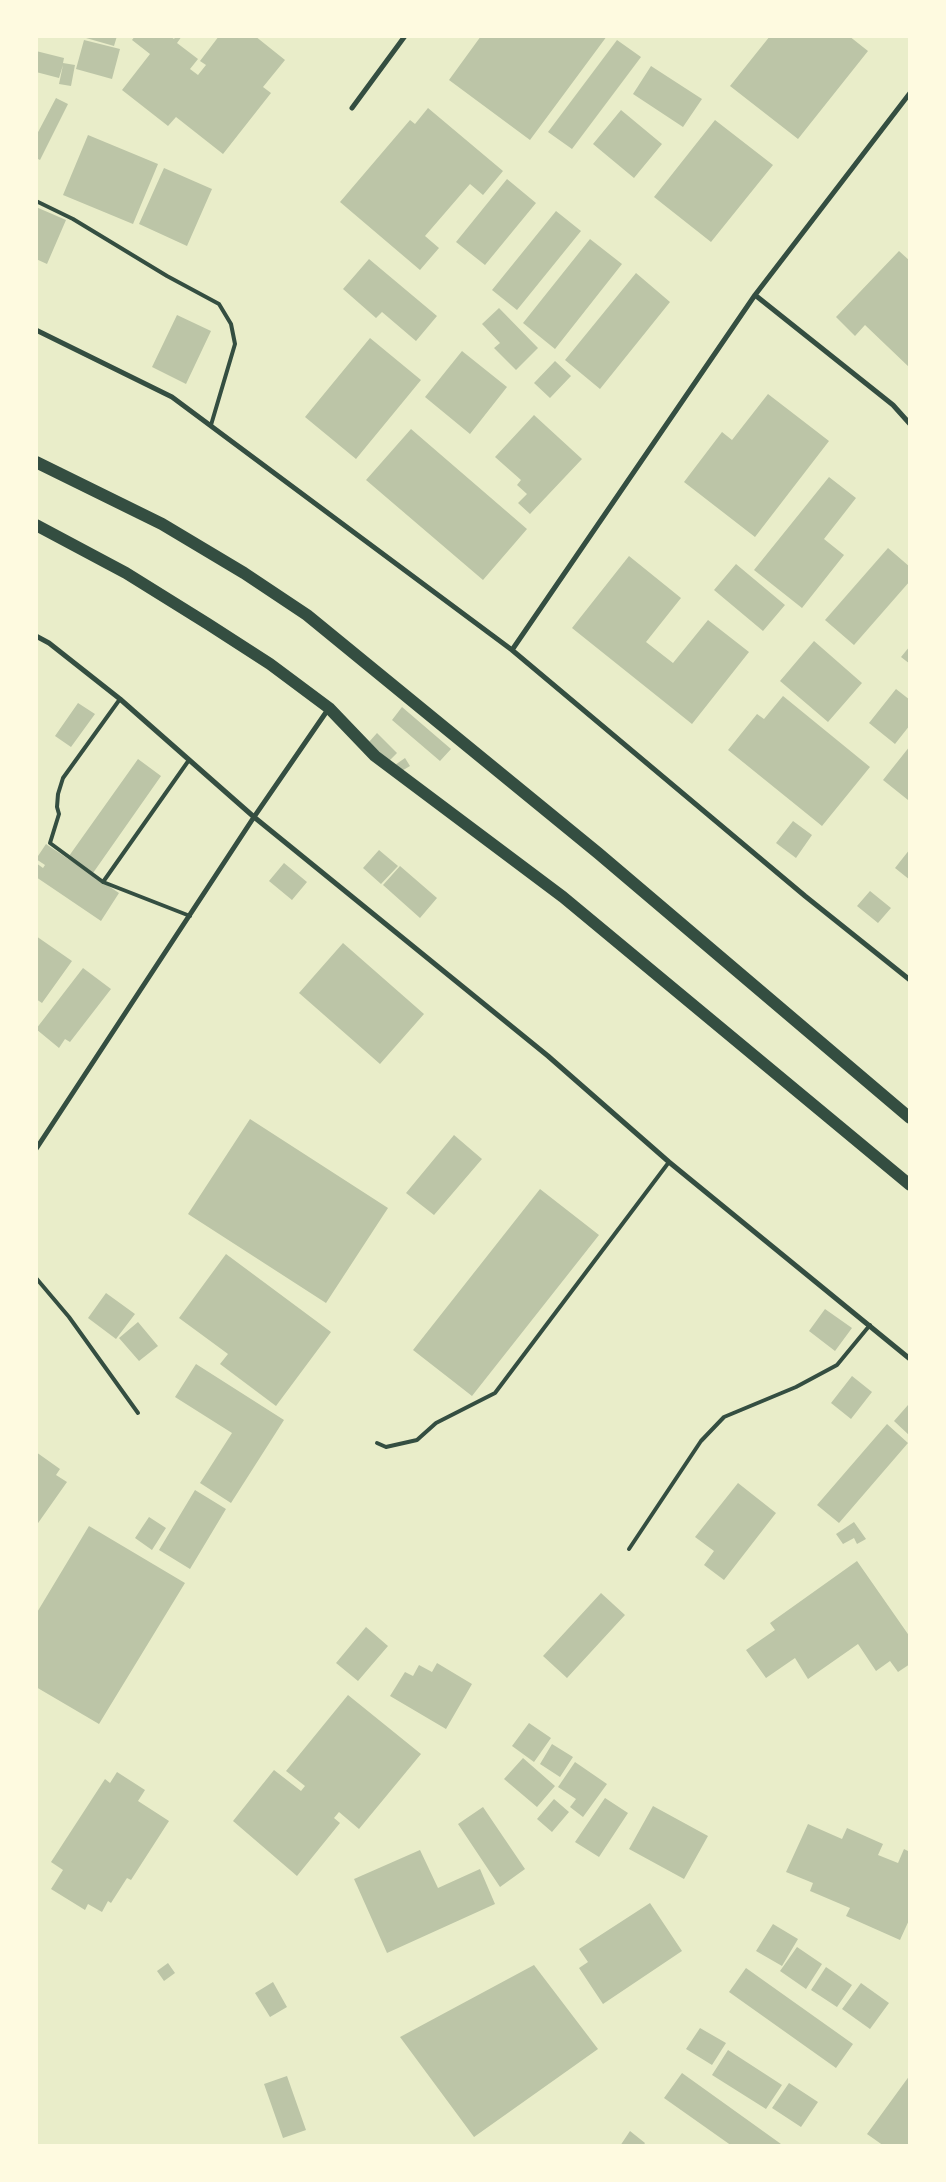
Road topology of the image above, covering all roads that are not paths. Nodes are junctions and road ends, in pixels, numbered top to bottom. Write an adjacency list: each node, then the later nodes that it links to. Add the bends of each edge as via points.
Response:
1 (404, 36): 3 (street)
2 (910, 93): 5 (street)
3 (352, 108)
4 (36, 201): 8 (lane, via 219,304 231,324 235,344)
5 (754, 295): 7 (street, via 893,406); 12 (street)
6 (36, 330): 8 (street, via 172,397)
7 (910, 424)
8 (211, 426): 12 (street)
9 (36, 462): 20 (main road, via 162,524 307,615 598,853)
10 (36, 525): 14 (main road, via 126,573 200,618)
11 (36, 636): 13 (street)
12 (512, 650): 19 (street)
13 (120, 699): 15 (street); 17 (lane, via 63,778 58,794 59,814 50,843)
14 (329, 708): 16 (street); 23 (main road, via 375,756 563,897)
15 (189, 760): 16 (street); 17 (lane)
16 (254, 817): 18 (street); 22 (street, via 548,1056)
17 (103, 882): 18 (lane)
18 (190, 916): 21 (street)
19 (910, 980)
20 (910, 1118)
21 (36, 1149)
22 (669, 1162): 25 (street); 28 (lane, via 495,1393 436,1423 417,1440 386,1447)
23 (910, 1185)
24 (36, 1278): 27 (lane, via 69,1317)
25 (870, 1325): 26 (street); 29 (lane, via 837,1365 796,1387 724,1417 701,1441)
26 (910, 1359)
27 (138, 1413)
28 (377, 1443)
29 (628, 1549)

